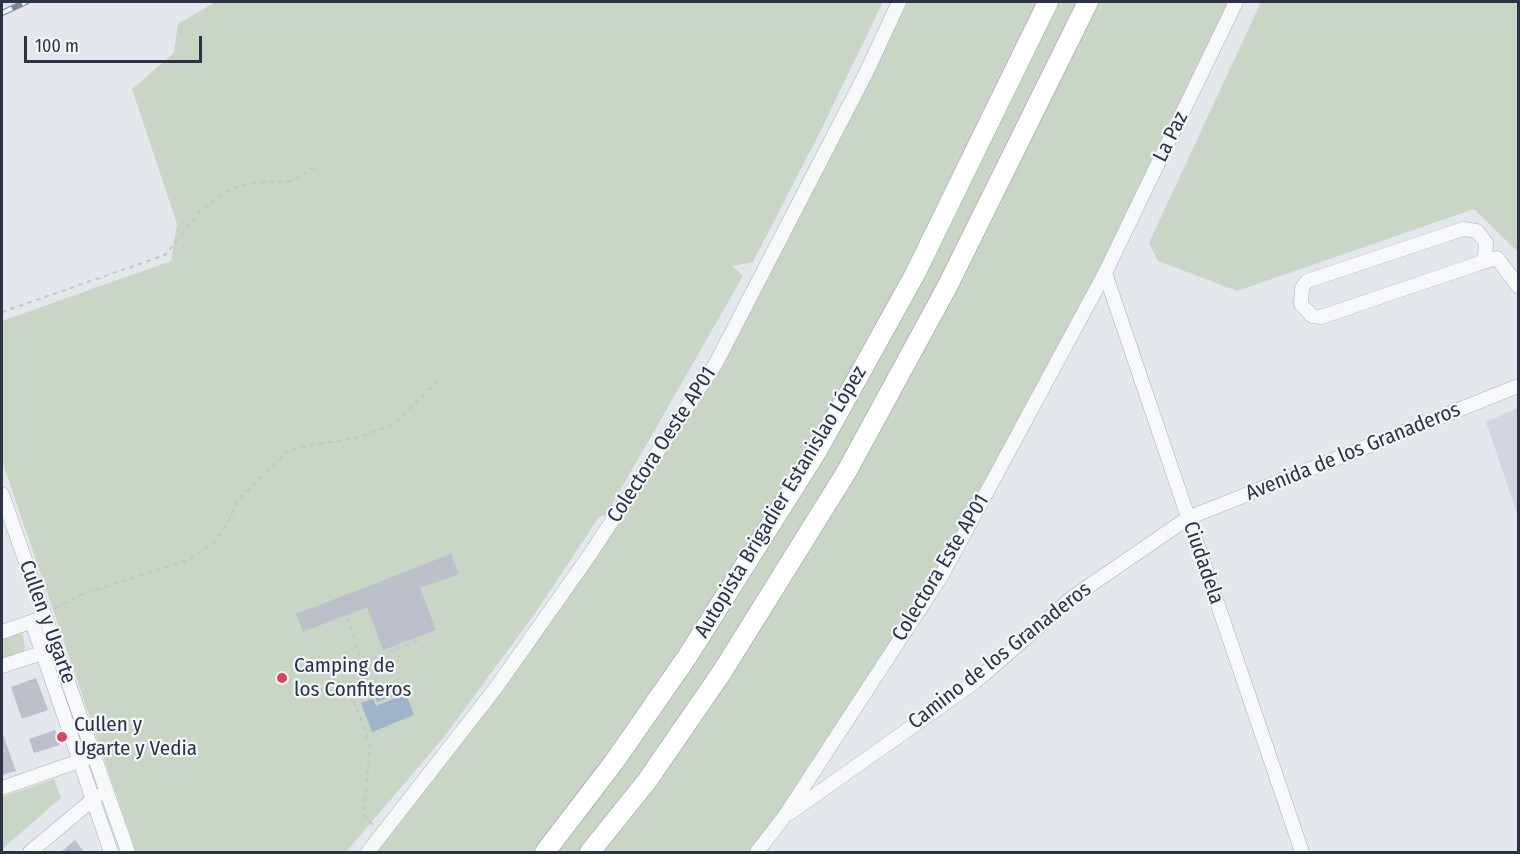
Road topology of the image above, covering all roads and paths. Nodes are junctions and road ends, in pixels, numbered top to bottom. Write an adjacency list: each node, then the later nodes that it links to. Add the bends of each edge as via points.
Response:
1 (900, 2): 28 (street, Colectora Oeste AP01, via 716,363 591,553 495,689)
2 (1048, 2): 33 (highway, Autopista Brigadier Estanislao López, via 915,274 817,452 687,657)
3 (1088, 2): 34 (highway, Autopista Brigadier Estanislao López, via 947,287 847,471 722,672)
4 (1236, 2): 7 (street, La Paz)
5 (317, 166): 9 (path, via 292,181 251,183 231,189 202,208 165,255)
6 (1480, 263): 6 (street, via 1485,257 1486,243 1477,231 1463,229 1307,282 1302,288 1301,304 1305,311 1321,317); 8 (street, via 1497,258)
7 (1105, 273): 13 (street, Ciudadela); 27 (street, Colectora Este AP01, via 942,575)
8 (1518, 286)
9 (2, 312)
10 (437, 382): 15 (path, via 393,425 354,439 288,451 238,500 227,525 212,544 188,560 81,595 56,606)
11 (1518, 386): 13 (street, Avenida de los Granaderos)
12 (2, 494): 15 (street, Cullen y Ugarte)
13 (1188, 518): 27 (street, Camino de los Granaderos, via 1072,597 975,681); 36 (street, Ciudadela)
14 (347, 618): 20 (path)
15 (38, 620): 16 (street); 18 (street, Cullen y Ugarte); 19 (street, Cullen y Ugarte)
16 (2, 632)
17 (422, 639): 20 (path)
18 (57, 648): 19 (street); 22 (street, Cullen y Ugarte)
19 (42, 653): 21 (street); 23 (street, Cullen y Ugarte)
20 (363, 662): 28 (path, via 365,669 351,693 370,744 364,816)
21 (2, 666)
22 (94, 756): 23 (street); 25 (street, Cullen y Ugarte)
23 (79, 761): 24 (street); 26 (street, Cullen y Ugarte)
24 (2, 788)
25 (105, 788): 26 (street); 31 (street, Cullen y Ugarte)
26 (93, 799): 29 (street); 30 (street, Cullen y Ugarte)
27 (784, 817): 35 (street, Colectora Este AP01)
28 (382, 834): 32 (street, Colectora Oeste AP01)
29 (30, 852)
30 (111, 852)
31 (128, 852)
32 (368, 852)
33 (545, 852)
34 (590, 852)
35 (757, 852)
36 (1302, 852)

